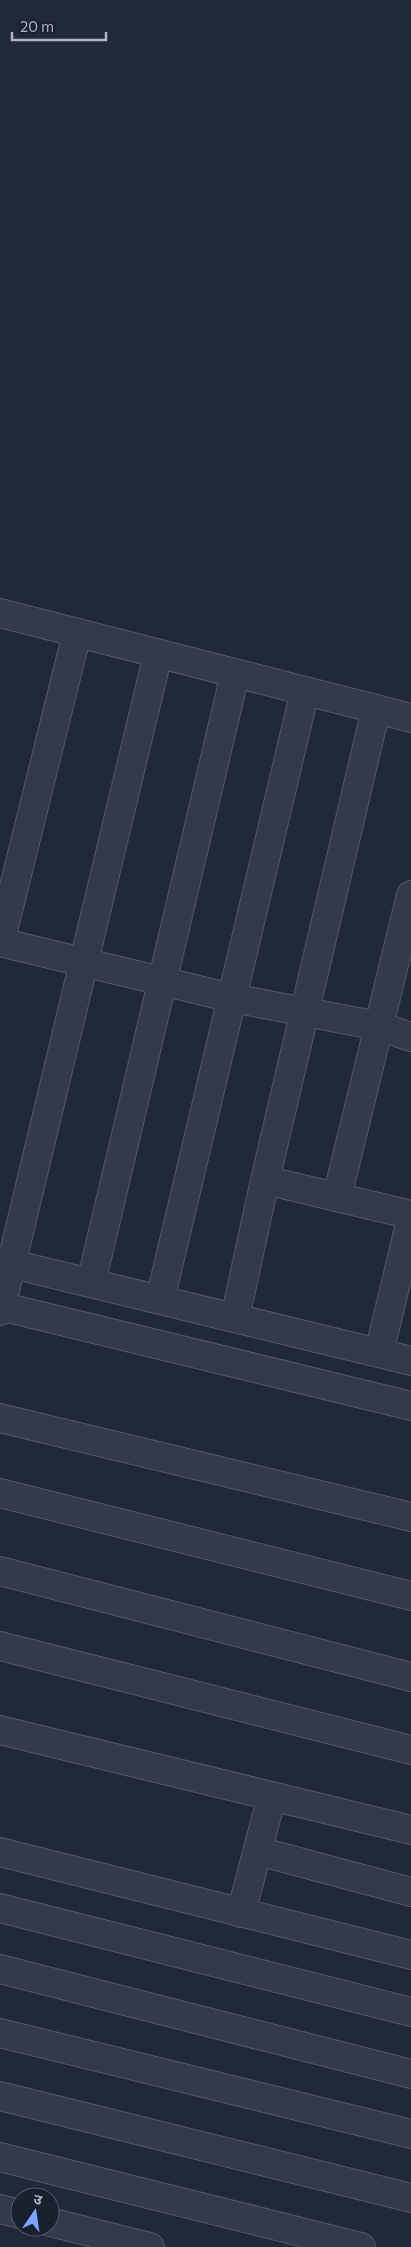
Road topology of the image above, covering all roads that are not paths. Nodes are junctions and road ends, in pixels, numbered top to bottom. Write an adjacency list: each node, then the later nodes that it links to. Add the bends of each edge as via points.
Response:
1 (0, 613): 2 (street)
2 (77, 633): 3 (street); 9 (street)
3 (158, 654): 4 (street); 10 (street)
4 (236, 674): 5 (street); 11 (street)
5 (305, 691): 6 (street); 12 (street)
6 (376, 709): 7 (street); 13 (street)
7 (411, 718)
8 (411, 894): 14 (street)
9 (0, 942): 10 (street)
10 (85, 963): 11 (street); 20 (street)
11 (162, 982): 12 (street); 21 (street)
12 (232, 998): 13 (street); 22 (street)
13 (306, 1012): 14 (street); 16 (street)
14 (379, 1026): 15 (street); 17 (street)
15 (411, 1037)
16 (265, 1180): 17 (street); 24 (street)
17 (336, 1197): 18 (street)
18 (411, 1215)
19 (411, 1220): 25 (street)
20 (6, 1262): 21 (street); 23 (street)
21 (91, 1283): 22 (street)
22 (160, 1300): 24 (street)
23 (0, 1308): 27 (street)
24 (235, 1318): 25 (street)
25 (379, 1353): 26 (street)
26 (411, 1361)
27 (411, 1406)
28 (0, 1418): 30 (street)
29 (0, 1493): 32 (street)
30 (411, 1517)
31 (0, 1571): 34 (street)
32 (411, 1596)
33 (0, 1646): 36 (street)
34 (411, 1677)
35 (0, 1730): 37 (street)
36 (411, 1750)
37 (272, 1796): 38 (street); 39 (street)
38 (411, 1830)
39 (258, 1851): 41 (street); 43 (street)
40 (0, 1852): 43 (street)
41 (411, 1892)
42 (0, 1908): 46 (street)
43 (241, 1912): 44 (street)
44 (411, 1955)
45 (0, 1968): 48 (street)
46 (411, 2012)
47 (0, 2033): 50 (street)
48 (411, 2074)
49 (0, 2096): 52 (street)
50 (411, 2134)
51 (0, 2157): 55 (street)
52 (411, 2198)
53 (60, 2224): 54 (street)
54 (150, 2247)
55 (360, 2247)

